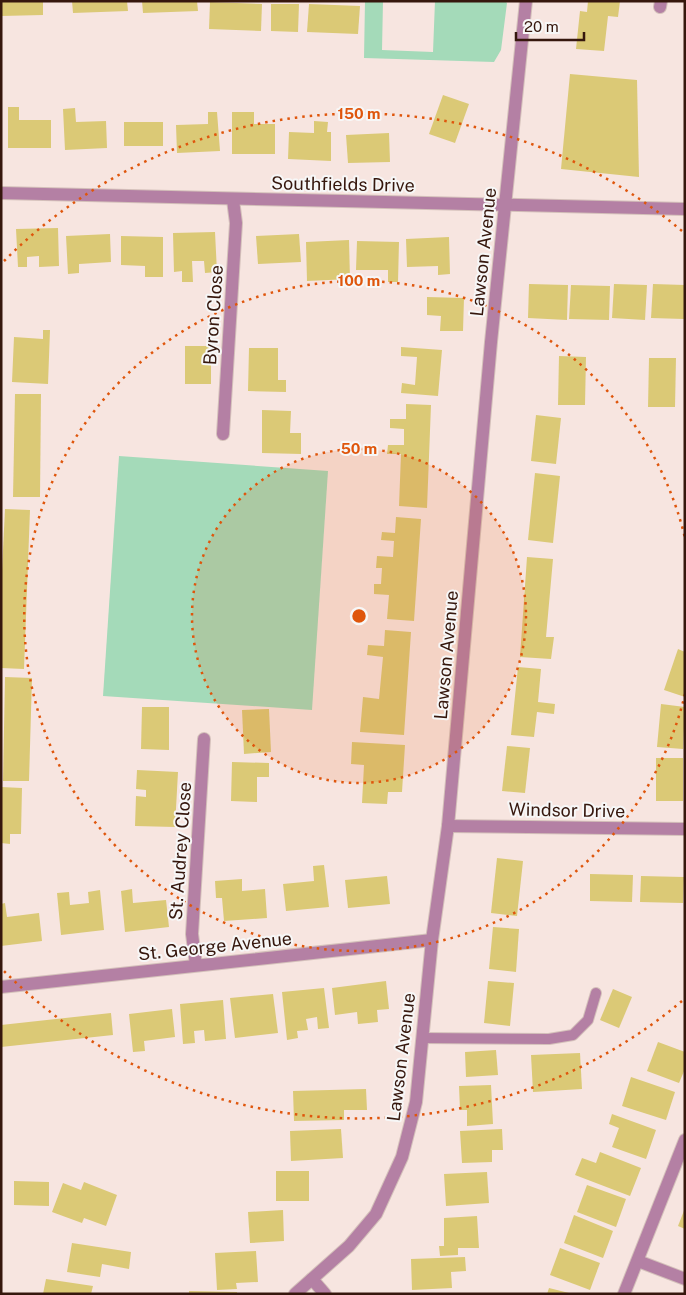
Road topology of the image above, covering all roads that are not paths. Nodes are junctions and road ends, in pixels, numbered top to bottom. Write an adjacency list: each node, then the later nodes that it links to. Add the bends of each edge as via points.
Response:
1 (526, 1): 4 (street, Lawson Avenue)
2 (1, 193): 3 (street, Southfields Drive)
3 (233, 200): 4 (street, Southfields Drive); 6 (street, Byron Close, via 236,223)
4 (506, 203): 5 (street, Southfields Drive); 8 (street, Lawson Avenue)
5 (685, 209)
6 (223, 434)
7 (204, 739): 11 (street, St. Audrey Close, via 192,934)
8 (448, 826): 9 (street, Windsor Drive); 10 (street, Lawson Avenue)
9 (685, 829)
10 (432, 940): 11 (street, St. George Avenue); 14 (street, Lawson Avenue)
11 (196, 965): 12 (street, St. George Avenue)
12 (1, 987)
13 (596, 993): 14 (lane, via 588,1020 573,1035 549,1039)
14 (423, 1038): 17 (street, Lawson Avenue, via 416,1102 402,1157 376,1214 349,1246)
15 (685, 1140): 16 (street)
16 (638, 1261): 18 (street); 21 (street)
17 (312, 1279): 19 (street, Lawson Avenue); 20 (street)
18 (685, 1279)
19 (295, 1294)
20 (325, 1294)
21 (624, 1294)

